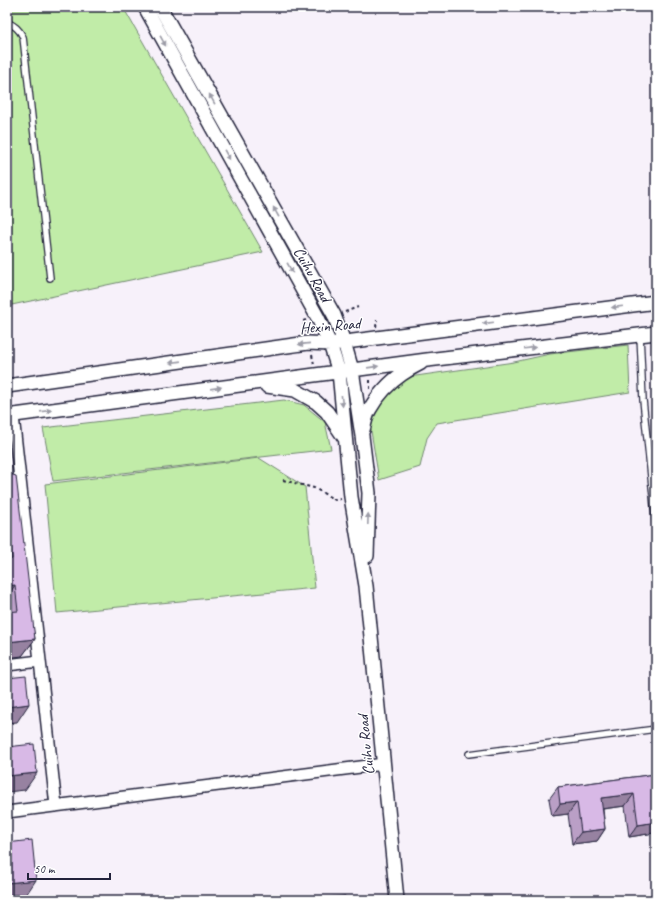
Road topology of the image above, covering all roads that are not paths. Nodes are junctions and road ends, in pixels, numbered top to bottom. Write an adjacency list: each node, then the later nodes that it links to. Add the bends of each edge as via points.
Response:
1 (144, 7): 9 (street, Cuihu Road, one-way to 9, via 318,318)
2 (160, 7): 8 (street, Cuihu Road, one-way to 2, via 334,315)
3 (7, 22): 4 (lane, via 14,25 23,37)
4 (50, 278)
5 (656, 302): 8 (street, Hexin Road, one-way to 8)
6 (656, 333): 7 (street)
7 (640, 335): 10 (street, one-way to 7); 17 (lane, via 643,400)
8 (344, 342): 9 (street, Hexin Road); 11 (street, Cuihu Road)
9 (330, 344): 11 (street, Cuihu Road); 13 (street, Hexin Road, one-way to 13, via 308,343)
10 (427, 360): 11 (street, one-way to 10); 15 (street, via 401,374 378,397 370,409)
11 (345, 371): 12 (street); 15 (street, Cuihu Road); 16 (street, Cuihu Road, one-way to 16)
12 (253, 383): 14 (street, one-way to 12); 16 (street, via 295,390 316,402 327,412)
13 (7, 386)
14 (10, 416): 19 (street)
15 (362, 436): 18 (street, Cuihu Road, one-way to 15, via 369,493)
16 (345, 439): 18 (street, Cuihu Road, via 351,497)
17 (656, 525)
18 (366, 586): 23 (street, Cuihu Road)
19 (40, 661): 20 (street); 24 (street)
20 (7, 665)
21 (656, 729): 22 (lane)
22 (469, 754)
23 (384, 764): 24 (street); 26 (street, Cuihu Road)
24 (56, 806): 25 (street)
25 (7, 812)
26 (397, 900)

